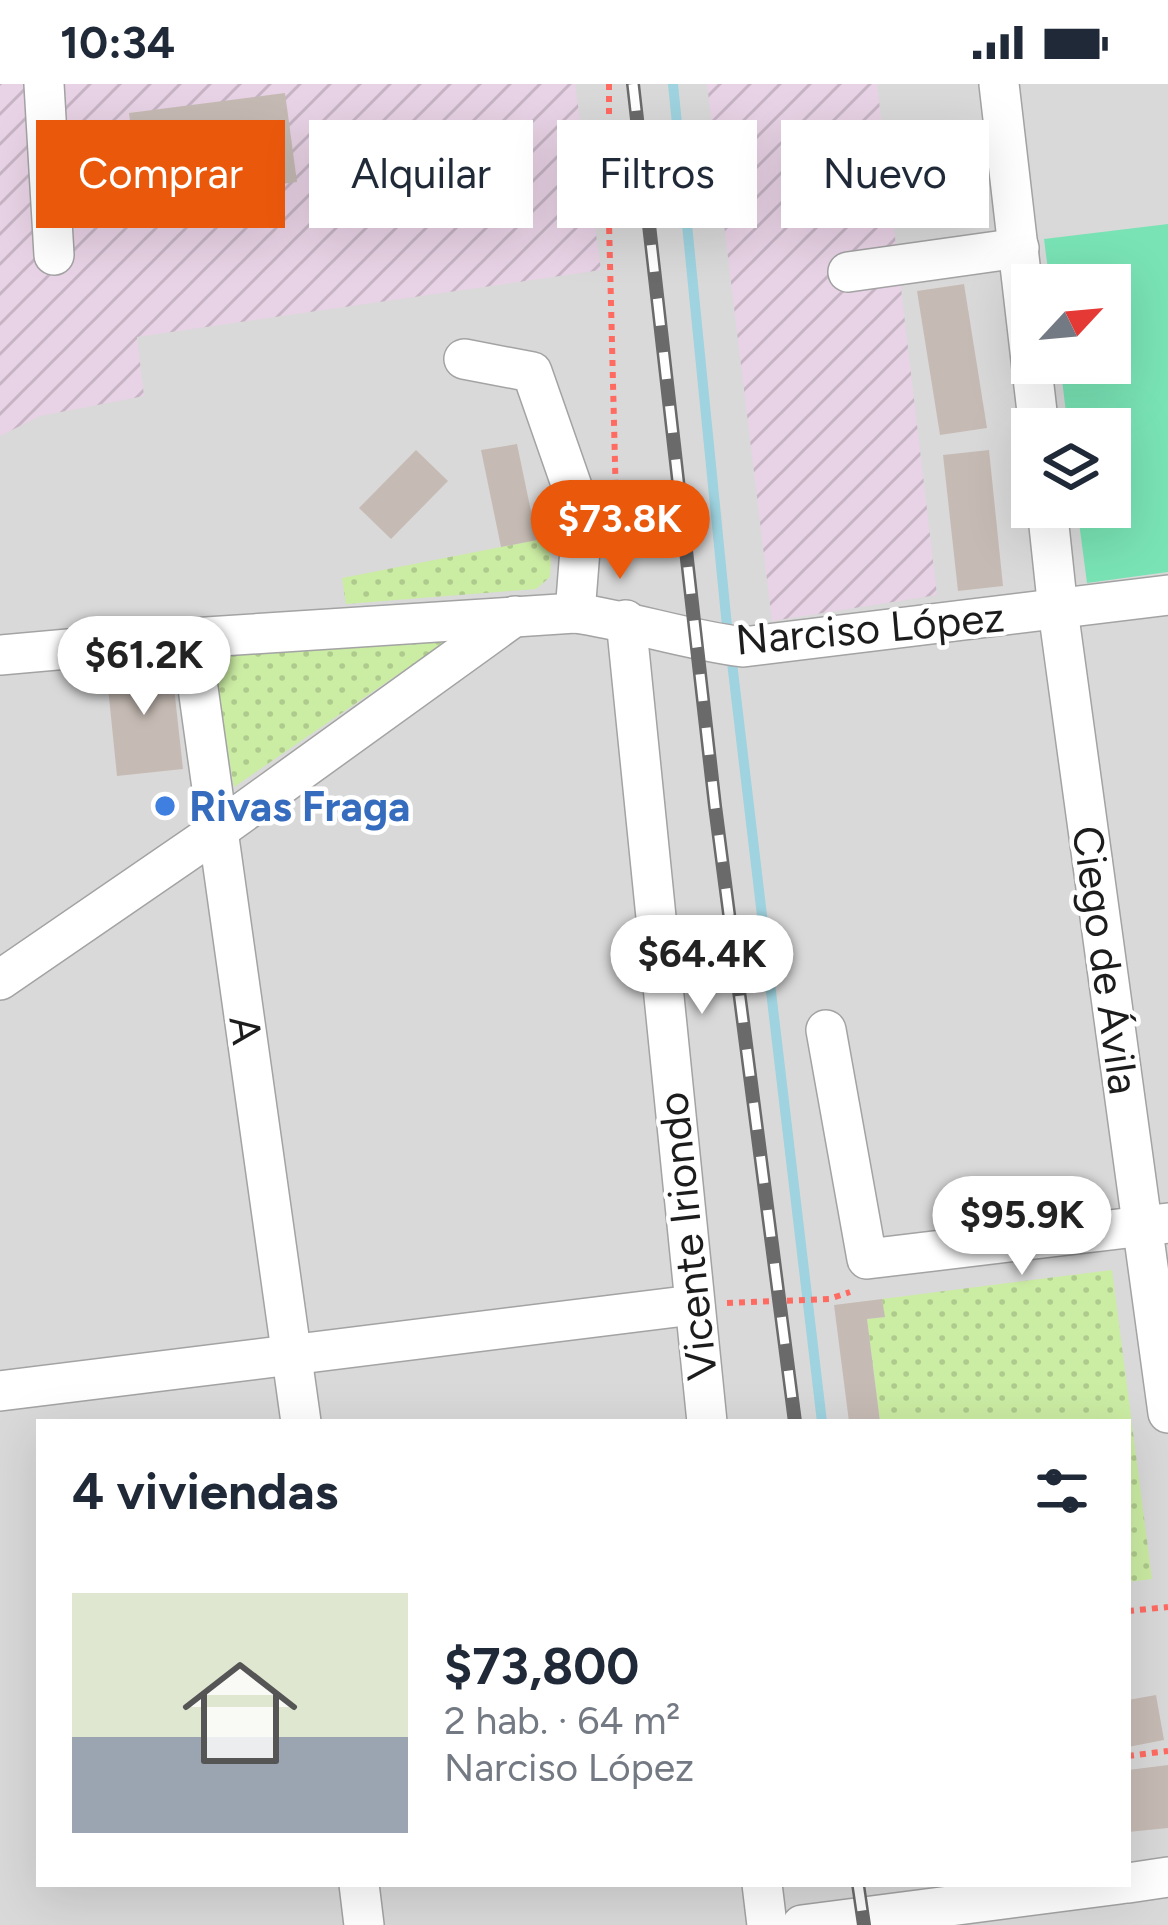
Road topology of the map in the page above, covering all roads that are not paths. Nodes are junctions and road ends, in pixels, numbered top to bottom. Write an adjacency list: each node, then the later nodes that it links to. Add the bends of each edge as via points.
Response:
1 (44, 84): 4 (street)
2 (998, 84): 3 (street)
3 (1019, 248): 5 (street); 7 (street)
4 (54, 255)
5 (848, 272)
6 (464, 359): 11 (street, via 532,372 577,501)
7 (1037, 408)
8 (1049, 528): 10 (street, Ciego de Ávila)
9 (1168, 596): 10 (street, Narciso López)
10 (1058, 610): 13 (street, Narciso López, via 730,645); 19 (street, Ciego de Ávila)
11 (575, 613): 12 (street, Narciso López); 13 (street, Narciso López)
12 (515, 616): 14 (street, Narciso López); 16 (street)
13 (626, 620): 20 (street, Vicente Iriondo)
14 (191, 638): 15 (street, Narciso López); 16 (street, A)
15 (0, 655)
16 (217, 831): 17 (street); 21 (street, A)
17 (0, 980)
18 (826, 1030): 19 (street, via 867,1259)
19 (1155, 1225): 23 (street, Ciego de Ávila)
20 (693, 1305): 21 (street); 25 (street, Vicente Iriondo)
21 (293, 1355): 22 (street); 24 (street, A)
22 (0, 1391)
23 (1168, 1413)
24 (302, 1419)
25 (707, 1419)
26 (1168, 1877): 27 (street)
27 (1131, 1882)
28 (359, 1887): 33 (street)
29 (762, 1887): 34 (street)
30 (1068, 1887): 31 (street)
31 (984, 1893): 32 (street)
32 (909, 1910): 35 (street)
33 (364, 1925)
34 (766, 1925)
35 (802, 1925)

